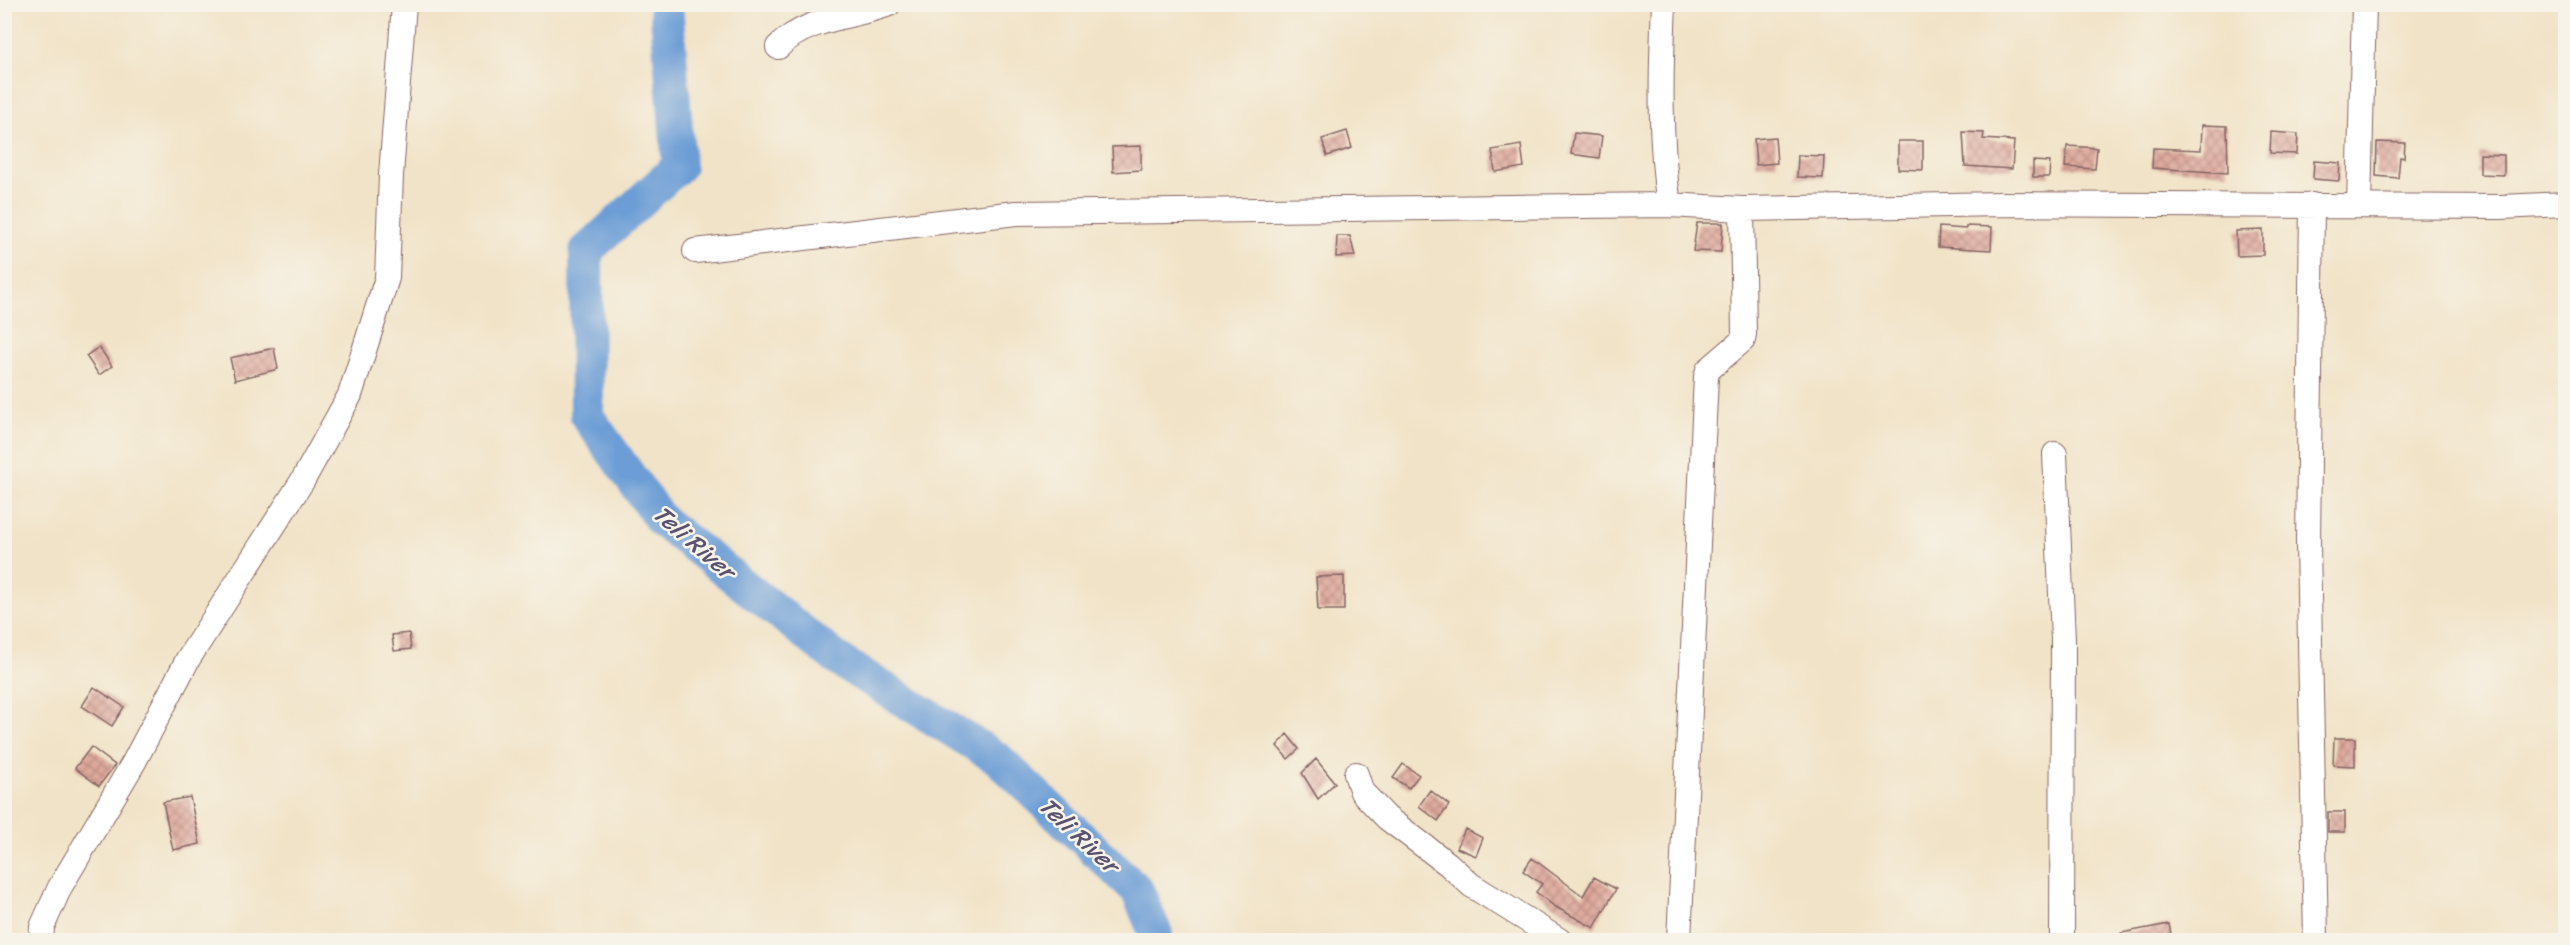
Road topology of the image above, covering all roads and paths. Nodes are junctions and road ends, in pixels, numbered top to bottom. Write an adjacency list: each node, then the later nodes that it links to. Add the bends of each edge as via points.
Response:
1 (404, 4): 14 (street, via 387,278 350,395 303,480 188,659 134,762 60,887 42,927)
2 (889, 4): 5 (street, via 834,17 790,36)
3 (1664, 4): 7 (street, via 1661,60)
4 (2364, 4): 9 (street)
5 (778, 47)
6 (2565, 204): 9 (street)
7 (1669, 205): 10 (street); 11 (street, via 1016,213)
8 (2312, 206): 9 (street); 10 (street, via 2001,204); 18 (street, via 2308,544)
9 (2359, 206)
10 (1742, 209): 16 (street, via 1743,340 1708,370 1706,377)
11 (695, 251)
12 (2055, 454): 17 (street, via 2063,640)
13 (1356, 774): 15 (street, via 1362,792 1387,818 1471,885)
14 (41, 940)
15 (1559, 940)
16 (1678, 940)
17 (2062, 940)
18 (2316, 940)

